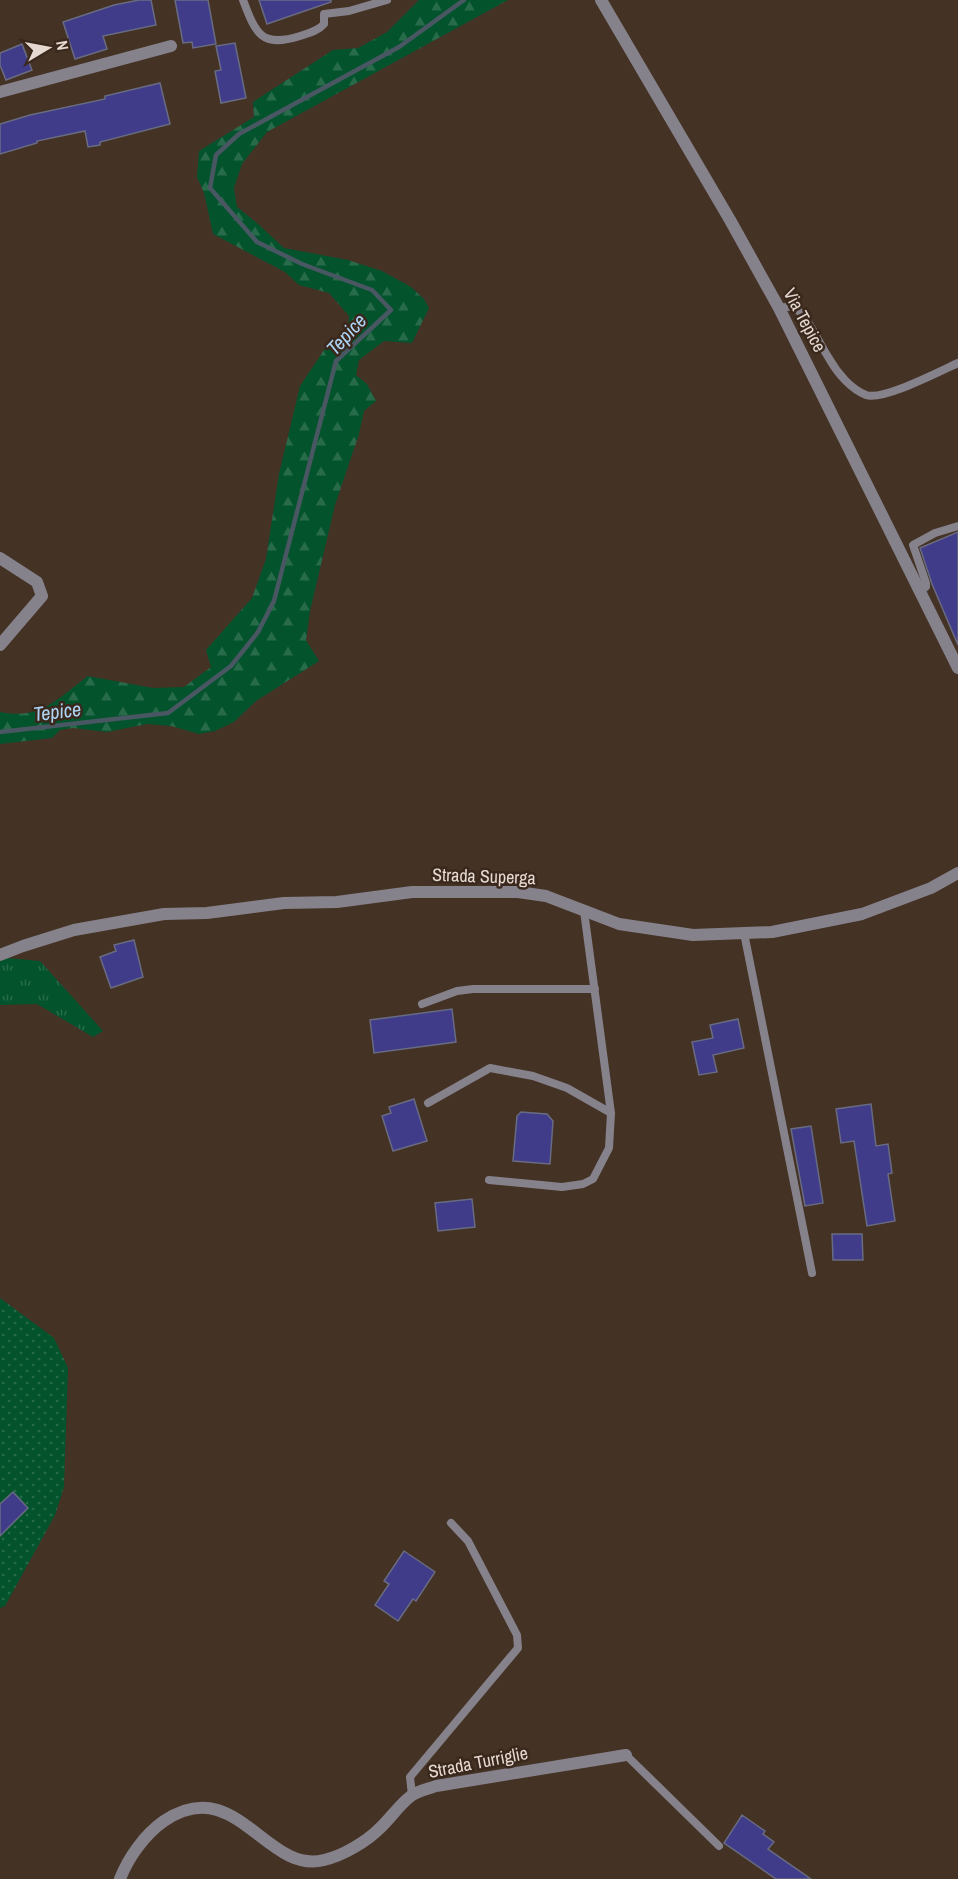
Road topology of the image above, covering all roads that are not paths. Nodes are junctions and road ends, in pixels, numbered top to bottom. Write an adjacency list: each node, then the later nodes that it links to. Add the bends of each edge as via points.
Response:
1 (243, 0): 2 (lane, via 261,36 272,41 319,30 324,14)
2 (387, 0)
3 (601, 0): 6 (street, Via Tepice)
4 (171, 46): 5 (street)
5 (0, 92)
6 (779, 308): 7 (lane, via 794,306 808,319 831,362 851,387 868,396 886,394); 10 (street, Via Tepice)
7 (958, 363)
8 (958, 526): 10 (lane, via 913,545 926,583 926,587)
9 (0, 558): 11 (street, via 37,582 42,596)
10 (918, 590): 12 (street, Via Tepice)
11 (0, 645)
12 (958, 668)
13 (958, 873): 15 (street, Strada Superga, via 932,888 862,914 772,932)
14 (584, 911): 15 (street, Strada Superga, via 619,924 693,935); 16 (street, Strada Superga, via 518,892 412,892 337,902 164,914 74,930); 17 (lane)
15 (744, 933): 22 (lane)
16 (0, 955)
17 (595, 990): 18 (lane, via 473,989); 20 (lane)
18 (422, 1004)
19 (428, 1103): 20 (lane, via 490,1068 533,1076 567,1088)
20 (611, 1113): 21 (lane, via 609,1148 593,1179 562,1187)
21 (489, 1180)
22 (812, 1273)
23 (452, 1523): 25 (lane, via 468,1541 517,1635 518,1648 410,1778)
24 (626, 1755): 25 (street, Strada Turriglie, via 436,1786); 26 (lane)
25 (412, 1795): 27 (street, Strada Turriglie, via 377,1832 322,1861 303,1861 215,1808 175,1813 140,1844)
26 (719, 1846)
27 (120, 1879)

